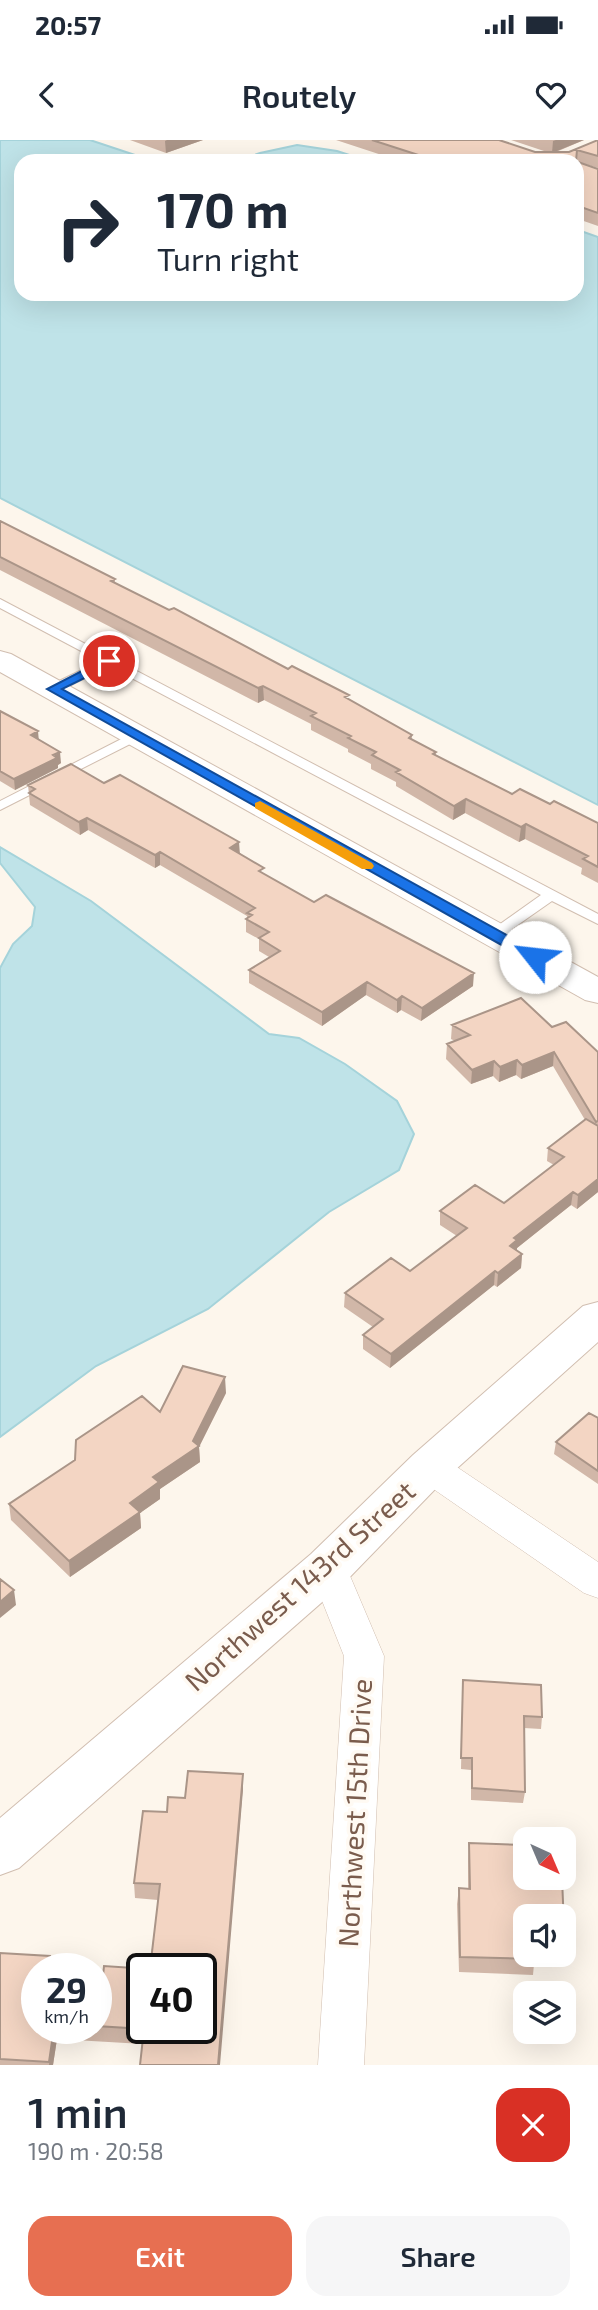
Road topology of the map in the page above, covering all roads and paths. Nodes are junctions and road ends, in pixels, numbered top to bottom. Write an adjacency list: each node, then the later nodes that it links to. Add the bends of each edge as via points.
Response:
1 (0, 603): 3 (lane)
2 (0, 660): 4 (street)
3 (109, 661): 4 (lane); 7 (lane)
4 (53, 689): 5 (street)
5 (137, 735): 6 (lane); 9 (street)
6 (0, 806)
7 (551, 895): 8 (lane); 9 (lane)
8 (598, 920)
9 (494, 935): 10 (street)
10 (598, 992)
11 (598, 1317): 12 (street, Northwest 143rd Street)
12 (429, 1467): 13 (street, Northwest 143rd Street); 14 (street)
13 (328, 1568): 15 (street, Northwest 143rd Street); 16 (street, Northwest 15th Drive, via 364,1656)
14 (598, 1582)
15 (0, 1852)
16 (341, 2065)

